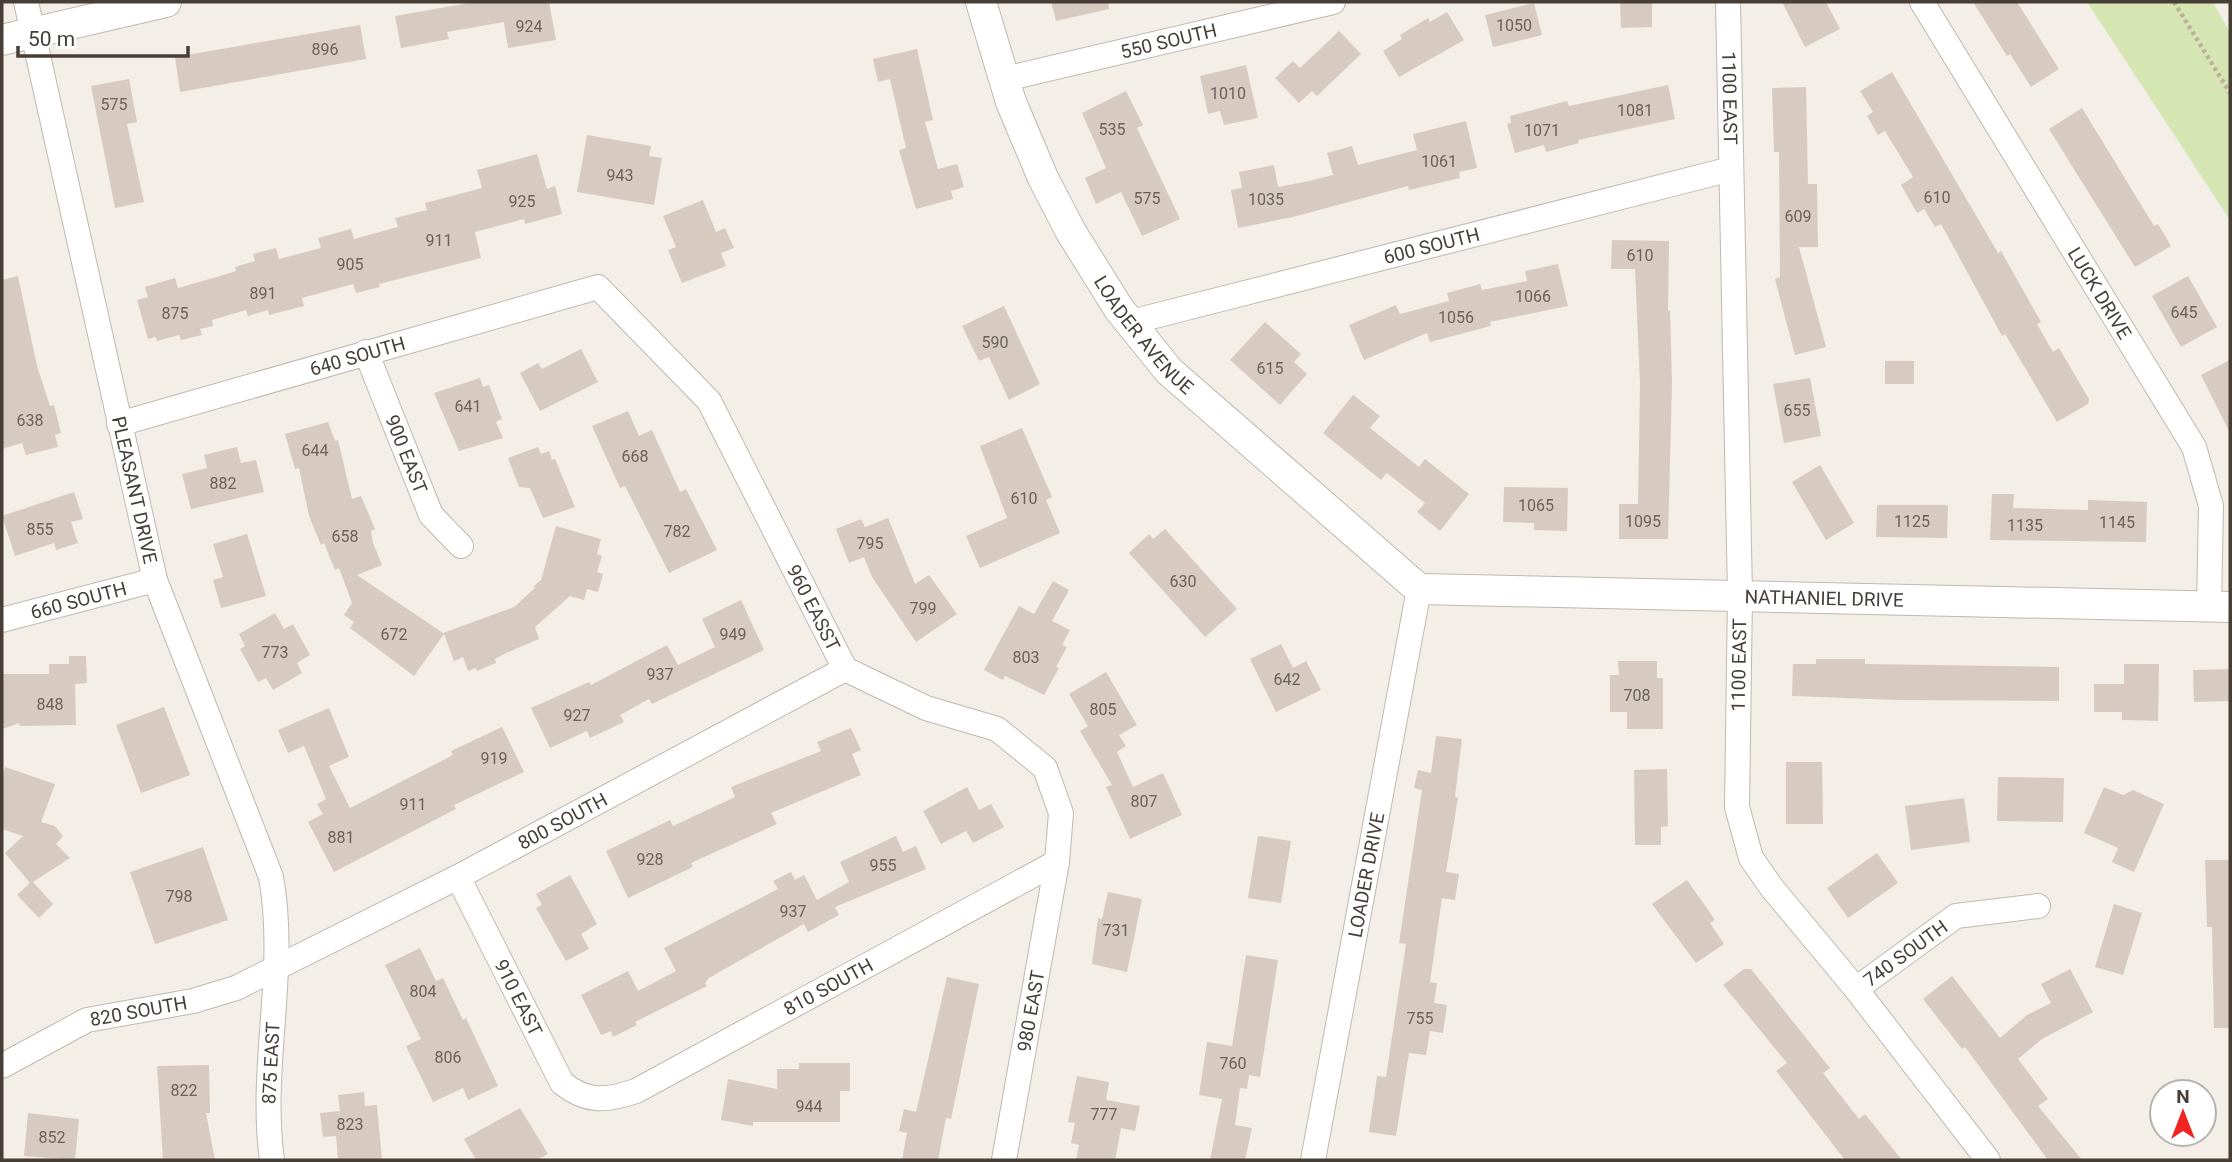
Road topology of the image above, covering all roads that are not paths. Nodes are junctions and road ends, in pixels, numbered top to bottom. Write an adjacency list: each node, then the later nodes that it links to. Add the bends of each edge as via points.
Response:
1 (26, 2): 7 (street, PLEASANT DRIVE)
2 (166, 2): 7 (street)
3 (981, 2): 9 (street, LOADER AVENUE)
4 (1333, 2): 9 (street, 550 SOUTH)
5 (1728, 2): 10 (street, 1100 EAST)
6 (1922, 2): 19 (street, LUCK DRIVE, via 2194,447 2211,506)
7 (34, 34): 8 (street); 14 (street, PLEASANT DRIVE)
8 (2, 40)
9 (1005, 79): 12 (street, LOADER AVENUE, via 1038,166 1071,232)
10 (1731, 169): 12 (street, 600 SOUTH); 18 (street, 1100 EAST)
11 (598, 287): 13 (street, 640 SOUTH); 21 (street, 960 EASST, via 709,401)
12 (1130, 322): 17 (street, LOADER AVENUE, via 1169,371)
13 (366, 352): 14 (street, 640 SOUTH); 15 (street, 900 EAST, via 431,515)
14 (119, 424): 16 (street, PLEASANT DRIVE)
15 (461, 547)
16 (155, 580): 20 (street, 660 SOUTH); 25 (street, PLEASANT DRIVE, via 271,877)
17 (1419, 589): 18 (street, NATHANIEL DRIVE); 31 (street, LOADER DRIVE)
18 (1740, 595): 19 (street, NATHANIEL DRIVE); 26 (street, 1100 EAST, via 1737,807 1742,832 1751,858 1772,888)
19 (2220, 607)
20 (2, 620)
21 (845, 669): 22 (street, 960 EASST, via 926,708 997,729 1045,768 1061,813); 23 (street, 800 SOUTH)
22 (1057, 862): 28 (street, 810 SOUTH, via 636,1091); 30 (street, 980 EAST)
23 (458, 877): 25 (street, 800 SOUTH); 28 (street, 910 EAST, via 562,1083)
24 (2038, 906): 26 (street, 740 SOUTH, via 1956,916)
25 (278, 966): 27 (street, 820 SOUTH, via 236,988 193,1001 87,1020); 29 (street, 875 EAST, via 268,1117)
26 (1856, 989): 32 (street, 1100 EAST)
27 (2, 1066)
28 (597, 1101)
29 (272, 1160)
30 (1004, 1160)
31 (1312, 1160)
32 (1988, 1160)

